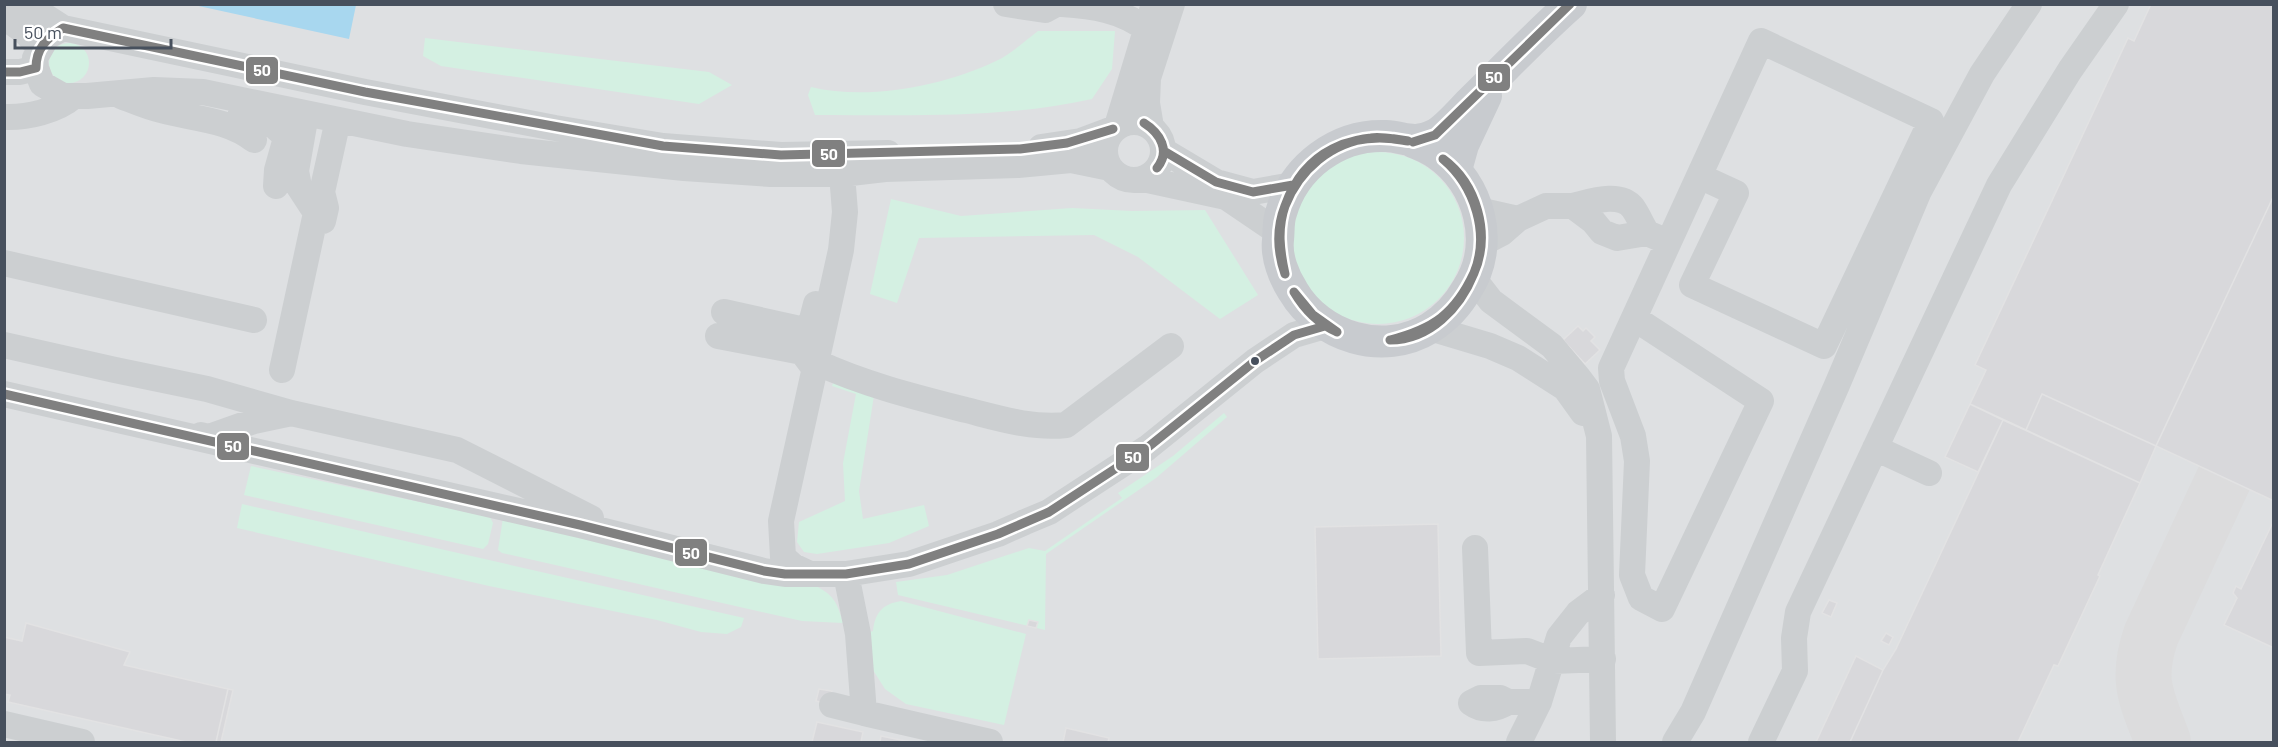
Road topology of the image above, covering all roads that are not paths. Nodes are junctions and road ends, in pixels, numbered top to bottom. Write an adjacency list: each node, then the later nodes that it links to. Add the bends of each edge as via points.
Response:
1 (18, 4): 11 (street)
2 (1006, 4): 3 (street, via 1045,10)
3 (1056, 4)
4 (1062, 4): 12 (street, via 1096,6)
5 (1154, 4): 12 (street)
6 (1172, 4): 22 (street, via 1148,78)
7 (1571, 4): 15 (main road)
8 (2029, 4): 74 (street, via 1982,74 1919,191 1693,712)
9 (2116, 4): 54 (street, via 1999,185)
10 (4, 16): 13 (street, via 25,32)
11 (63, 28): 13 (street, via 47,37); 26 (street, via 555,128 652,144)
12 (1146, 29): 23 (street)
13 (38, 58): 14 (street, via 20,72); 17 (street, via 42,84 63,96)
14 (4, 72)
15 (1495, 78): 24 (main road, via 1435,135); 28 (main road, via 1463,145)
16 (112, 92): 17 (street); 18 (street); 21 (street, via 204,92)
17 (74, 96): 20 (street, via 56,108)
18 (174, 113): 19 (street); 19 (street, via 258,135 245,121)
19 (215, 116): 32 (street, via 227,111 249,113 275,125 285,138)
20 (4, 117)
21 (328, 118): 26 (street, via 521,151 672,167 771,174); 35 (street); 35 (street, via 296,171 299,187)
22 (1151, 126): 23 (street, via 1134,121); 25 (street)
23 (1115, 128): 26 (street, via 1057,146); 27 (street, via 1106,142)
24 (1413, 142): 28 (main road, via 1436,153); 31 (main road, via 1386,136 1350,141 1310,163)
25 (1164, 151): 30 (street, via 1158,168); 31 (street, via 1216,182 1253,192)
26 (844, 164): 27 (street, via 885,168 1071,160); 40 (street)
27 (1110, 168): 30 (street, via 1125,179)
28 (1456, 170): 34 (main road)
29 (1699, 176): 29 (street, via 1736,193 1692,285 1824,346 1930,121 1761,41); 37 (street)
30 (1143, 179): 38 (street, via 1226,197)
31 (1293, 184): 38 (main road, via 1280,214)
32 (276, 186)
33 (1590, 209): 36 (street, via 1546,206); 37 (street, via 1602,232 1617,238); 37 (street, via 1616,199 1632,205)
34 (1478, 210): 36 (street); 39 (main road)
35 (321, 211): 50 (street)
36 (1518, 219): 39 (street)
37 (1645, 232): 43 (street)
38 (1278, 233): 45 (main road, via 1284,277 1301,305)
39 (1481, 244): 42 (main road)
40 (841, 250): 49 (street); 49 (street, via 819,285 808,332 720,329 802,352)
41 (4, 263): 44 (street)
42 (1474, 279): 46 (main road, via 1456,307); 53 (street, via 1491,301 1552,346 1578,377 1587,389)
43 (1634, 318): 43 (street, via 1761,400 1662,609 1641,598 1632,575 1637,461 1633,436 1612,381 1611,368)
44 (254, 320)
45 (1325, 326): 46 (main road, via 1350,337 1377,342 1404,339); 61 (street, via 1294,335 1254,361 1147,448 1049,512 909,564)
46 (1430, 328): 53 (street, via 1518,358 1565,388)
47 (4, 345): 52 (street, via 207,388)
48 (1171, 346): 49 (street, via 1066,425 1047,427 907,395)
49 (814, 367): 56 (street)
50 (286, 374)
51 (4, 393): 52 (street, via 209,437); 57 (street)
52 (291, 413): 57 (street, via 456,450 584,516)
53 (1599, 436): 62 (street)
54 (1875, 448): 55 (street); 75 (street, via 1798,612 1795,671)
55 (1929, 473)
56 (781, 521): 59 (street, via 770,541); 60 (street, via 783,557)
57 (673, 548): 59 (street)
58 (1475, 548): 64 (street, via 1479,653 1527,651)
59 (764, 571): 60 (street)
60 (810, 574): 61 (street)
61 (846, 574): 68 (street, via 858,634)
62 (1602, 595): 63 (street); 64 (street, via 1578,613 1559,637)
63 (1603, 659): 64 (street); 73 (street)
64 (1553, 662): 65 (street)
65 (1539, 702): 66 (street, via 1479,698); 72 (street)
66 (1471, 703)
67 (832, 705): 68 (street)
68 (864, 712): 71 (street)
69 (4, 724): 70 (street)
70 (82, 742)
71 (990, 742)
72 (1519, 742)
73 (1603, 742)
74 (1675, 742)
75 (1761, 742)

